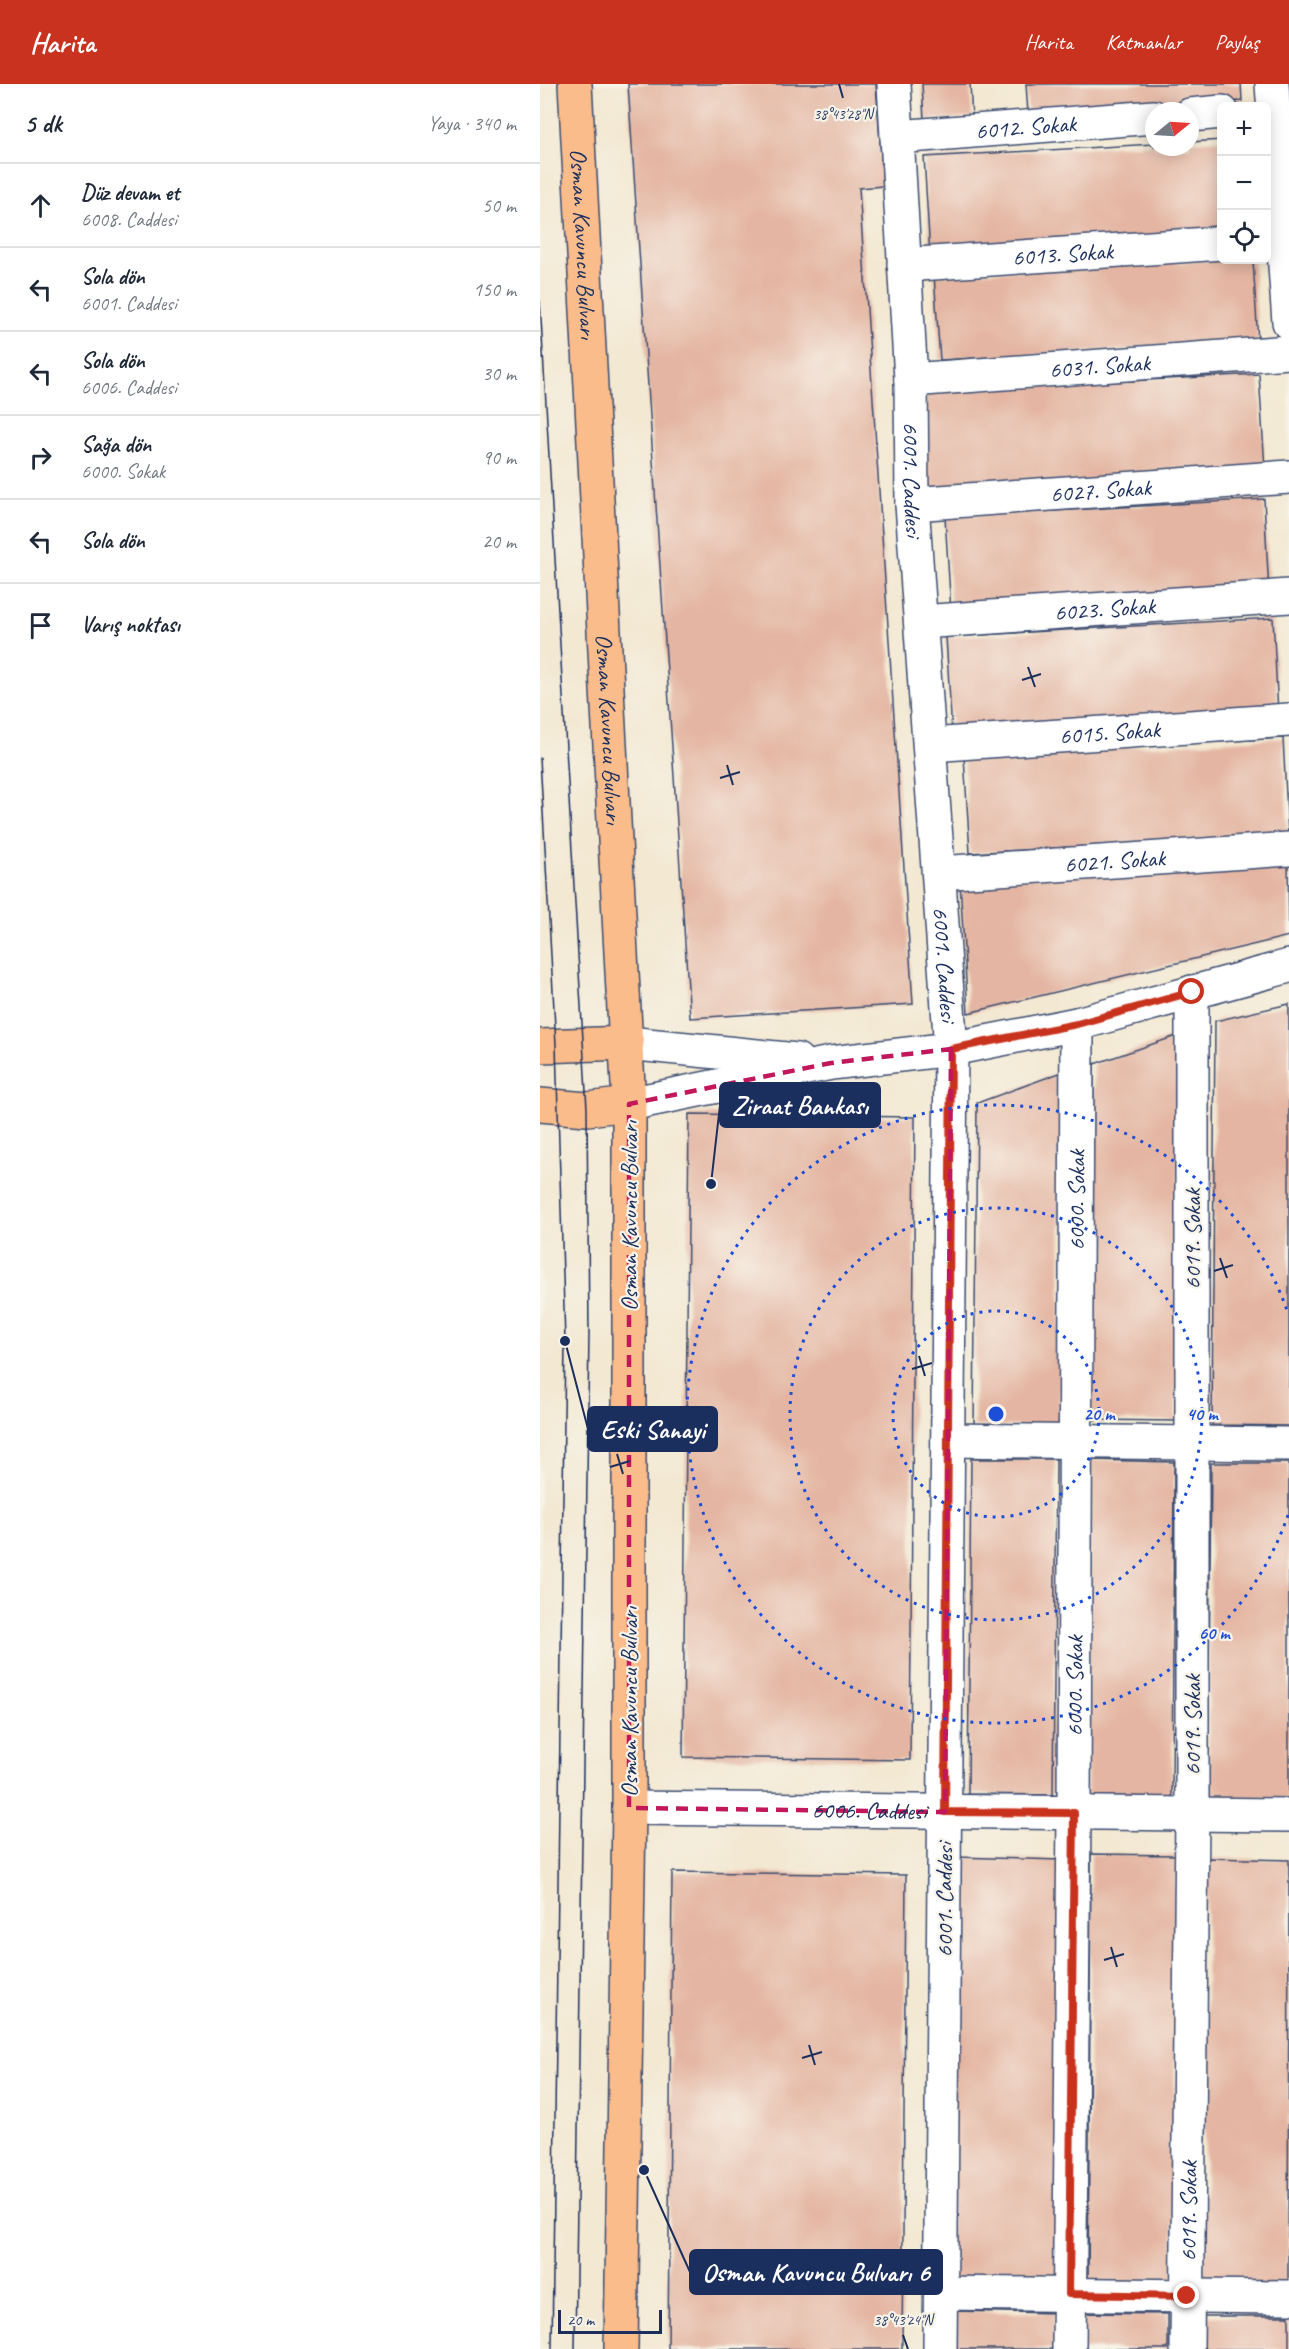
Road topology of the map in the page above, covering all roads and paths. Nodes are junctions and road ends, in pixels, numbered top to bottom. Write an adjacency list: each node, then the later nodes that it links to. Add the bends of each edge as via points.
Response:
1 (575, 84): 25 (main road, Osman Kavuncu Bulvarı)
2 (894, 84): 7 (street, 6001. Caddesi)
3 (1275, 102): 8 (street)
4 (1217, 112): 5 (street)
5 (1199, 114)
6 (1145, 118): 7 (street, 6012. Sokak)
7 (897, 137): 10 (street, 6001. Caddesi)
8 (1275, 239): 11 (street)
9 (1217, 243): 10 (street, 6013. Sokak)
10 (904, 265): 13 (street, 6001. Caddesi)
11 (1289, 322)
12 (1289, 352): 13 (street, 6031. Sokak)
13 (911, 380): 15 (street, 6001. Caddesi)
14 (1289, 477): 15 (street, 6027. Sokak)
15 (912, 504): 17 (street, 6001. Caddesi)
16 (1289, 596): 17 (street, 6023. Sokak)
17 (921, 622): 19 (street, 6001. Caddesi)
18 (1289, 720): 19 (street, 6015. Sokak)
19 (930, 745): 21 (street, 6001. Caddesi)
20 (1289, 849): 21 (street, 6021. Sokak)
21 (939, 873): 27 (street, 6001. Caddesi)
22 (1289, 966): 23 (street)
23 (1192, 992): 24 (street); 33 (street, 6019. Sokak)
24 (1077, 1024): 27 (street); 32 (street, 6000. Sokak)
25 (627, 1043): 26 (main road); 28 (street); 29 (main road, Osman Kavuncu Bulvarı)
26 (540, 1046)
27 (951, 1049): 28 (street); 31 (street, 6001. Caddesi)
28 (831, 1063): 29 (street)
29 (629, 1104): 30 (main road, via 587,1109); 35 (main road, Osman Kavuncu Bulvarı)
30 (540, 1105)
31 (948, 1440): 32 (street); 36 (street, 6001. Caddesi)
32 (1075, 1441): 33 (street); 37 (street, 6000. Sokak)
33 (1192, 1443): 34 (street); 38 (street, 6019. Sokak)
34 (1289, 1444)
35 (629, 1808): 36 (street, 6006. Caddesi); 44 (main road, Osman Kavuncu Bulvarı)
36 (945, 1812): 37 (street, 6006. Caddesi); 40 (street, 6001. Caddesi)
37 (1074, 1813): 38 (street, 6006. Caddesi); 41 (street, 6000. Sokak)
38 (1192, 1814): 39 (street, 6006. Caddesi); 42 (street, 6019. Sokak)
39 (1289, 1815)
40 (941, 2293): 41 (street); 45 (street, 6001. Caddesi)
41 (1069, 2294): 42 (street); 46 (street, 6000. Sokak)
42 (1187, 2296): 43 (street); 47 (street, 6019. Sokak)
43 (1289, 2297)
44 (621, 2349)
45 (940, 2349)
46 (1069, 2349)
47 (1187, 2349)

